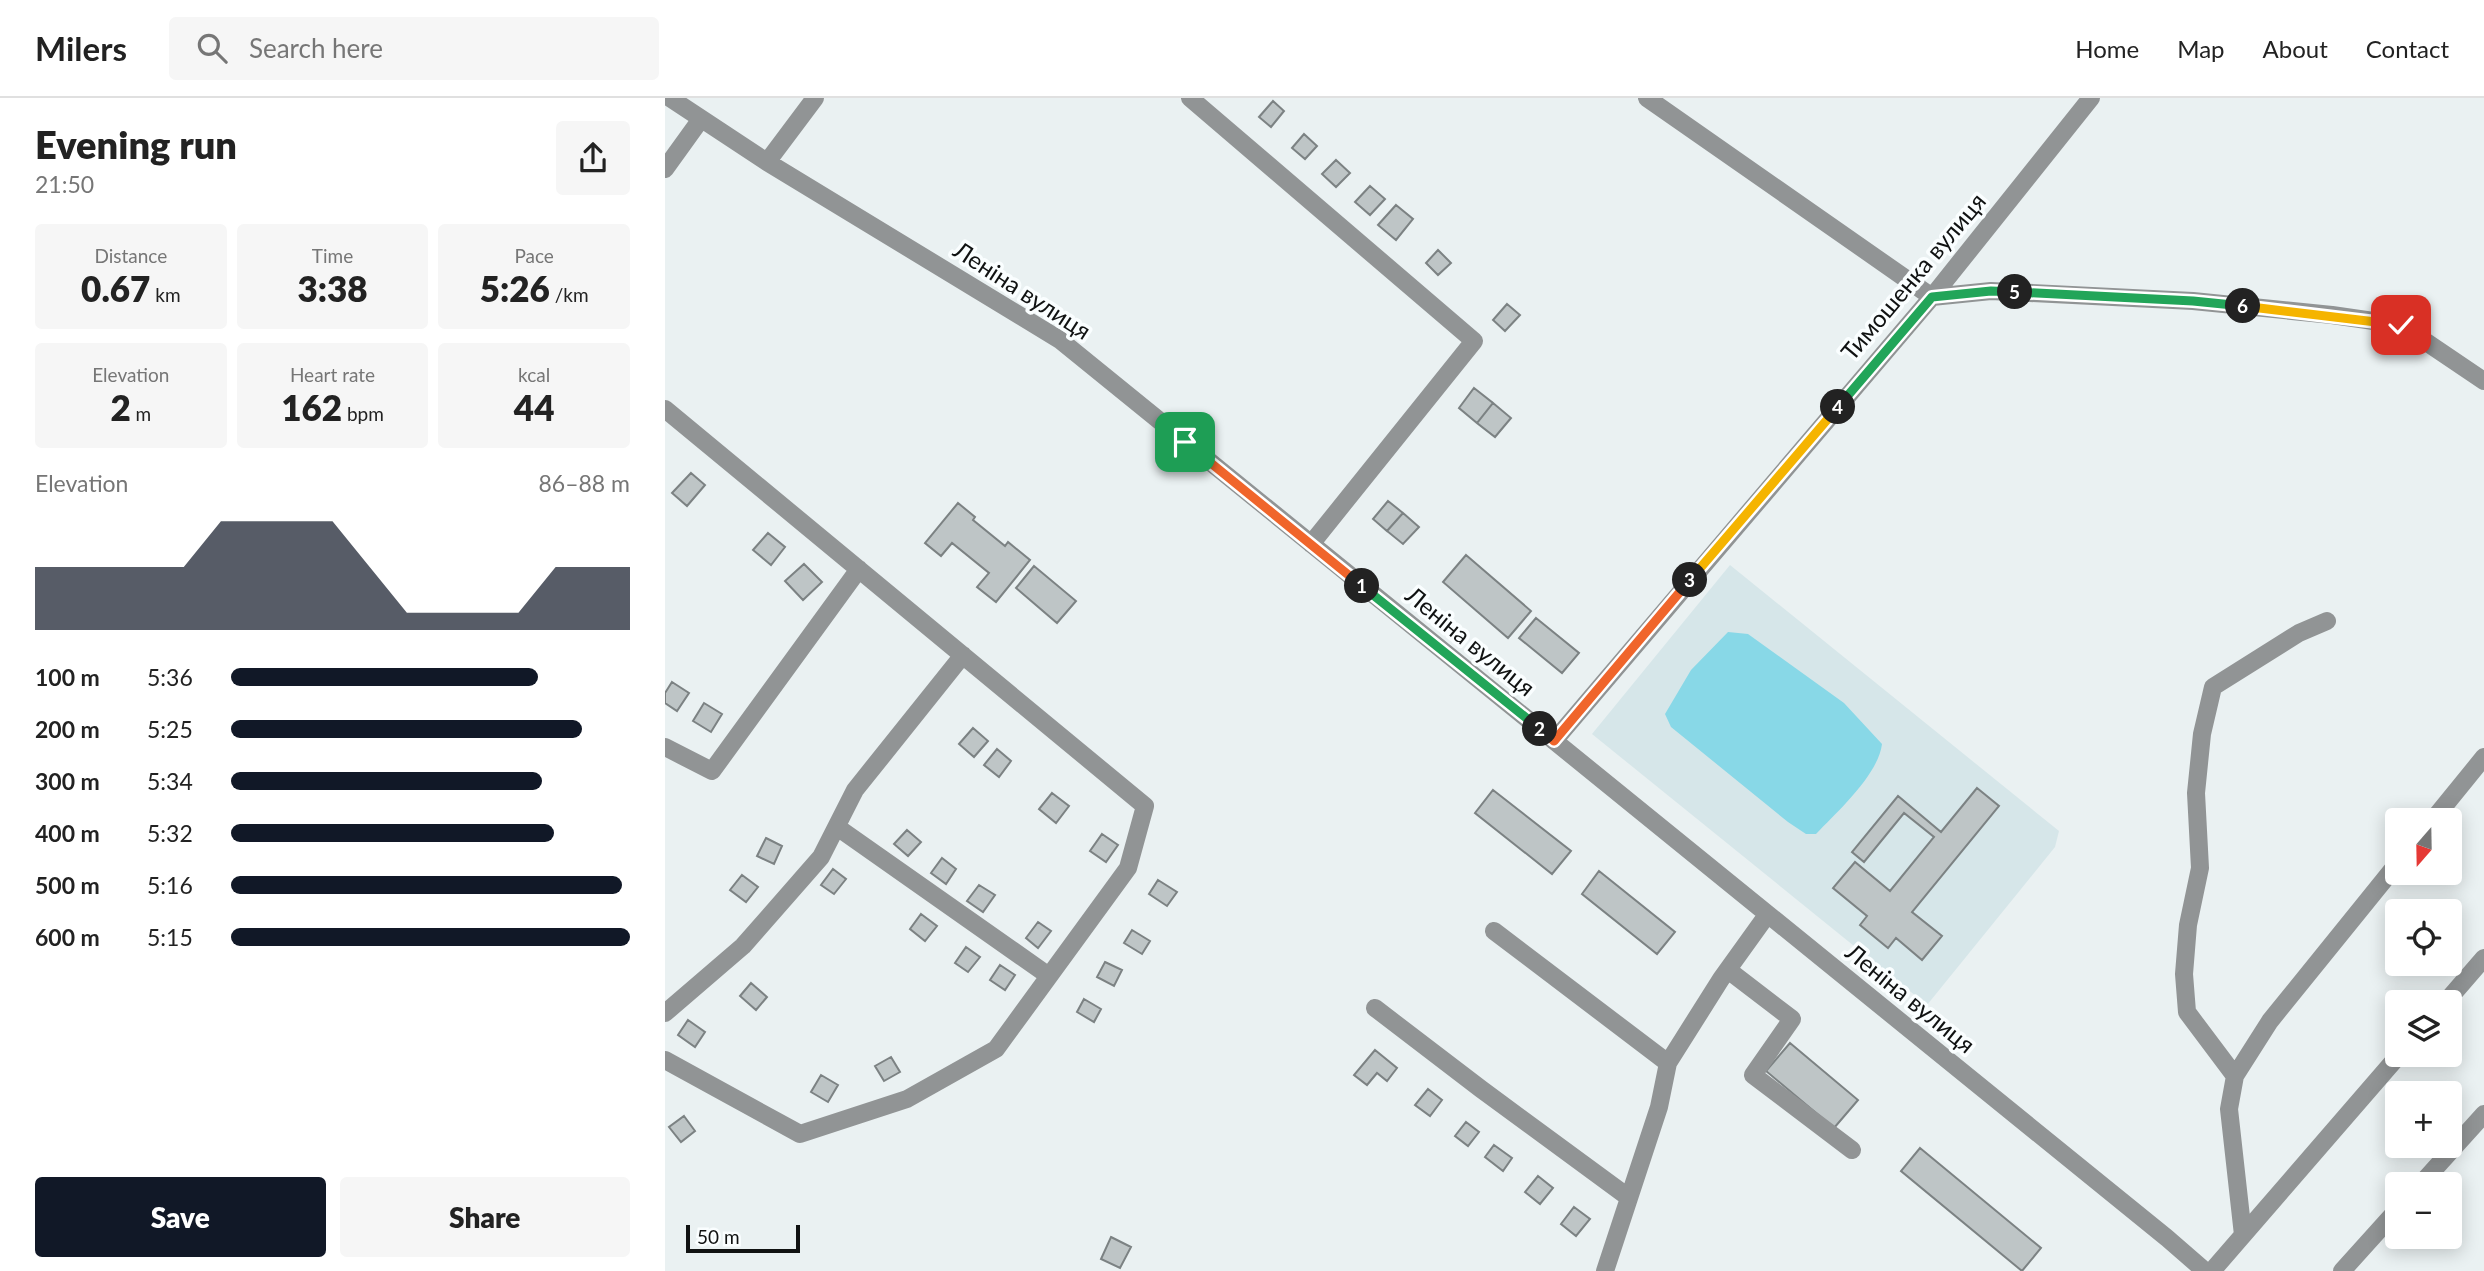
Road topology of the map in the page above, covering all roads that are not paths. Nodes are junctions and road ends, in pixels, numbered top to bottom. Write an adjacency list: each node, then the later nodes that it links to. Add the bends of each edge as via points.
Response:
1 (670, 98): 6 (street, Леніна вулиця)
2 (815, 98): 7 (street)
3 (1190, 98): 12 (street, via 1474,341)
4 (1647, 98): 9 (street)
5 (2091, 98): 9 (street, Тимошенка вулиця)
6 (701, 119): 7 (street, Леніна вулиця); 8 (street)
7 (767, 162): 12 (street, Леніна вулиця, via 1060,340)
8 (665, 169)
9 (1932, 297): 10 (street, via 1991,291 2193,301 2401,325); 16 (street, Тимошенка вулиця)
10 (2484, 382)
11 (665, 409): 13 (street)
12 (1311, 544): 16 (street, Леніна вулиця)
13 (859, 569): 15 (street); 17 (street, via 712,771)
14 (2327, 621): 33 (street, via 2299,633 2213,687 2202,734 2196,793 2200,867 2188,925 2187,1012)
15 (963, 655): 20 (street, via 855,790); 26 (street, via 1145,806 1128,868)
16 (1554, 741): 22 (street, Леніна вулиця)
17 (665, 747)
18 (2484, 757): 19 (street)
19 (2443, 808)
20 (837, 827): 26 (street); 29 (street, via 821,857 743,946)
21 (2385, 879): 33 (street, via 2270,1021)
22 (1767, 915): 25 (street); 41 (street, Леніна вулиця)
23 (1494, 931): 31 (street)
24 (2484, 958): 27 (street)
25 (1728, 970): 31 (street); 35 (street, via 1792,1019 1753,1075)
26 (1049, 976): 30 (street, via 996,1049 907,1099 800,1134)
27 (2456, 990)
28 (1375, 1008): 37 (street)
29 (665, 1013)
30 (665, 1060)
31 (1668, 1063): 37 (street, via 1660,1107)
32 (2389, 1067): 39 (street)
33 (2235, 1076): 39 (street, via 2229,1109)
34 (2484, 1114): 36 (street)
35 (1852, 1150)
36 (2432, 1172)
37 (1628, 1197): 40 (street)
38 (2385, 1223): 43 (street)
39 (2243, 1235): 42 (street)
40 (1605, 1271)
41 (2205, 1271)
42 (2212, 1271)
43 (2342, 1271)

